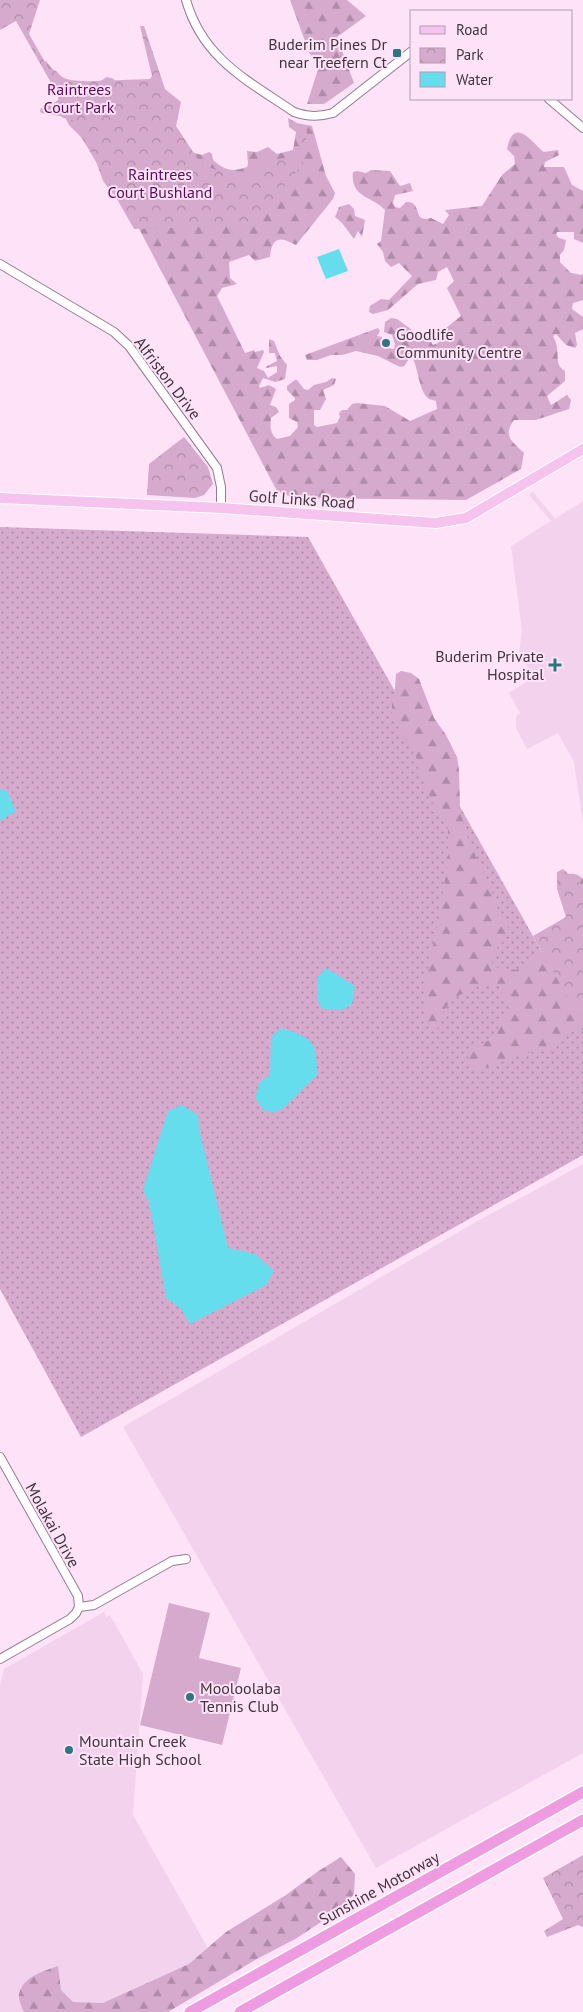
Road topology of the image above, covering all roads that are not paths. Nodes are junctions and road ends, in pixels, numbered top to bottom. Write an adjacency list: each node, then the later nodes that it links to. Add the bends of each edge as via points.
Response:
1 (186, 0): 2 (street, via 210,49 230,69 305,116 322,117 333,113)
2 (410, 53)
3 (550, 100): 4 (street)
4 (583, 128)
5 (0, 264): 8 (street, Alfriston Drive, via 114,332 129,346 217,468)
6 (583, 449): 8 (main road, Golf Links Road, via 483,510 454,521 413,522)
7 (0, 498): 8 (main road, Golf Links Road)
8 (221, 508)
9 (0, 1457): 11 (street, Molakai Drive, via 78,1596)
10 (186, 1559): 11 (street, via 172,1561 94,1605)
11 (79, 1607): 12 (street, via 70,1618)
12 (0, 1659)
13 (583, 1792): 15 (highway, Sunshine Motorway)
14 (583, 1820): 16 (highway)
15 (190, 2012)
16 (240, 2012)

